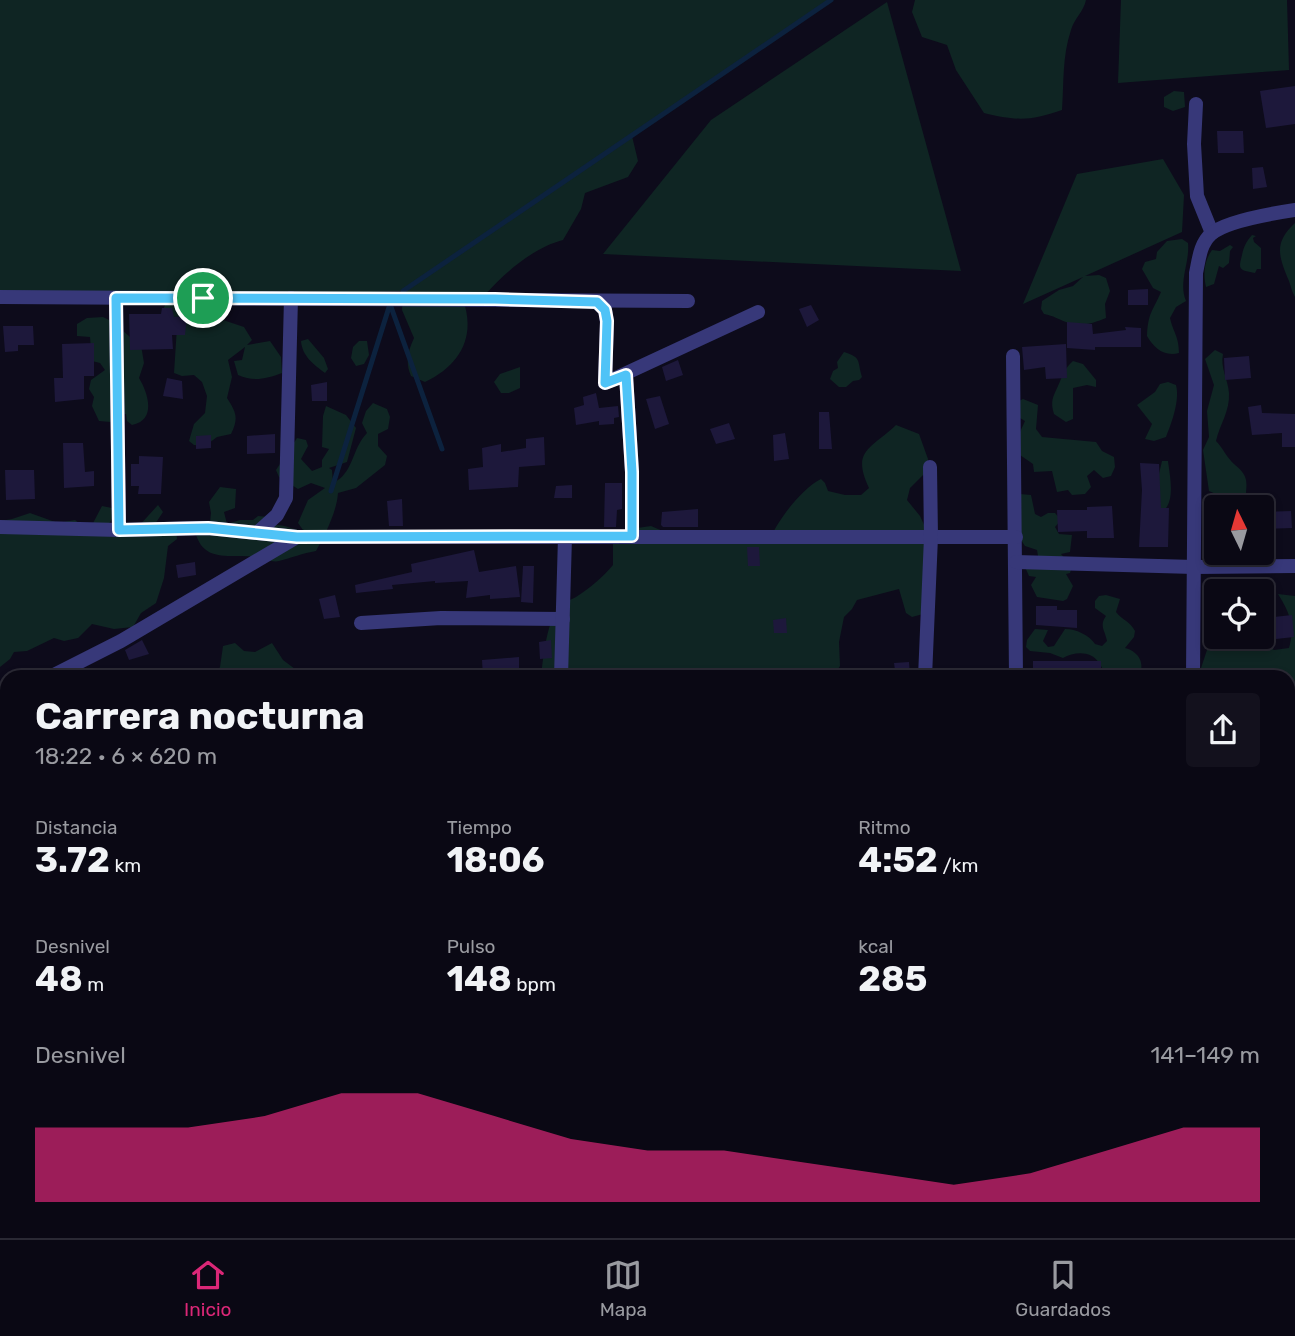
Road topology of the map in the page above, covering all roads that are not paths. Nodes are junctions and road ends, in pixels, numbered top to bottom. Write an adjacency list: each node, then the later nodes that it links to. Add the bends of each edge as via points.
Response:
1 (1196, 104): 3 (street, via 1197,196)
2 (1295, 210): 3 (street, via 1254,216)
3 (1212, 233): 22 (street, via 1200,250 1196,274)
4 (0, 297): 5 (street)
5 (116, 298): 6 (street); 14 (street)
6 (290, 298): 8 (street); 15 (street, via 286,498)
7 (688, 301): 8 (street)
8 (597, 302): 11 (street, via 607,321 605,383)
9 (758, 312): 11 (street)
10 (1013, 356): 20 (street)
11 (626, 375): 16 (street)
12 (930, 467): 19 (street)
13 (0, 527): 14 (street)
14 (119, 530): 15 (street, via 208,528)
15 (257, 533): 17 (street)
16 (632, 536): 18 (street); 19 (street)
17 (297, 537): 18 (street); 26 (street)
18 (565, 537): 24 (street)
19 (931, 537): 20 (street); 28 (street)
20 (1016, 537): 21 (street)
21 (1016, 562): 22 (street); 29 (street)
22 (1194, 566): 23 (street); 30 (street)
23 (1295, 566)
24 (563, 619): 25 (street); 27 (street)
25 (361, 623)
26 (64, 670)
27 (561, 670)
28 (925, 670)
29 (1016, 670)
30 (1193, 670)

